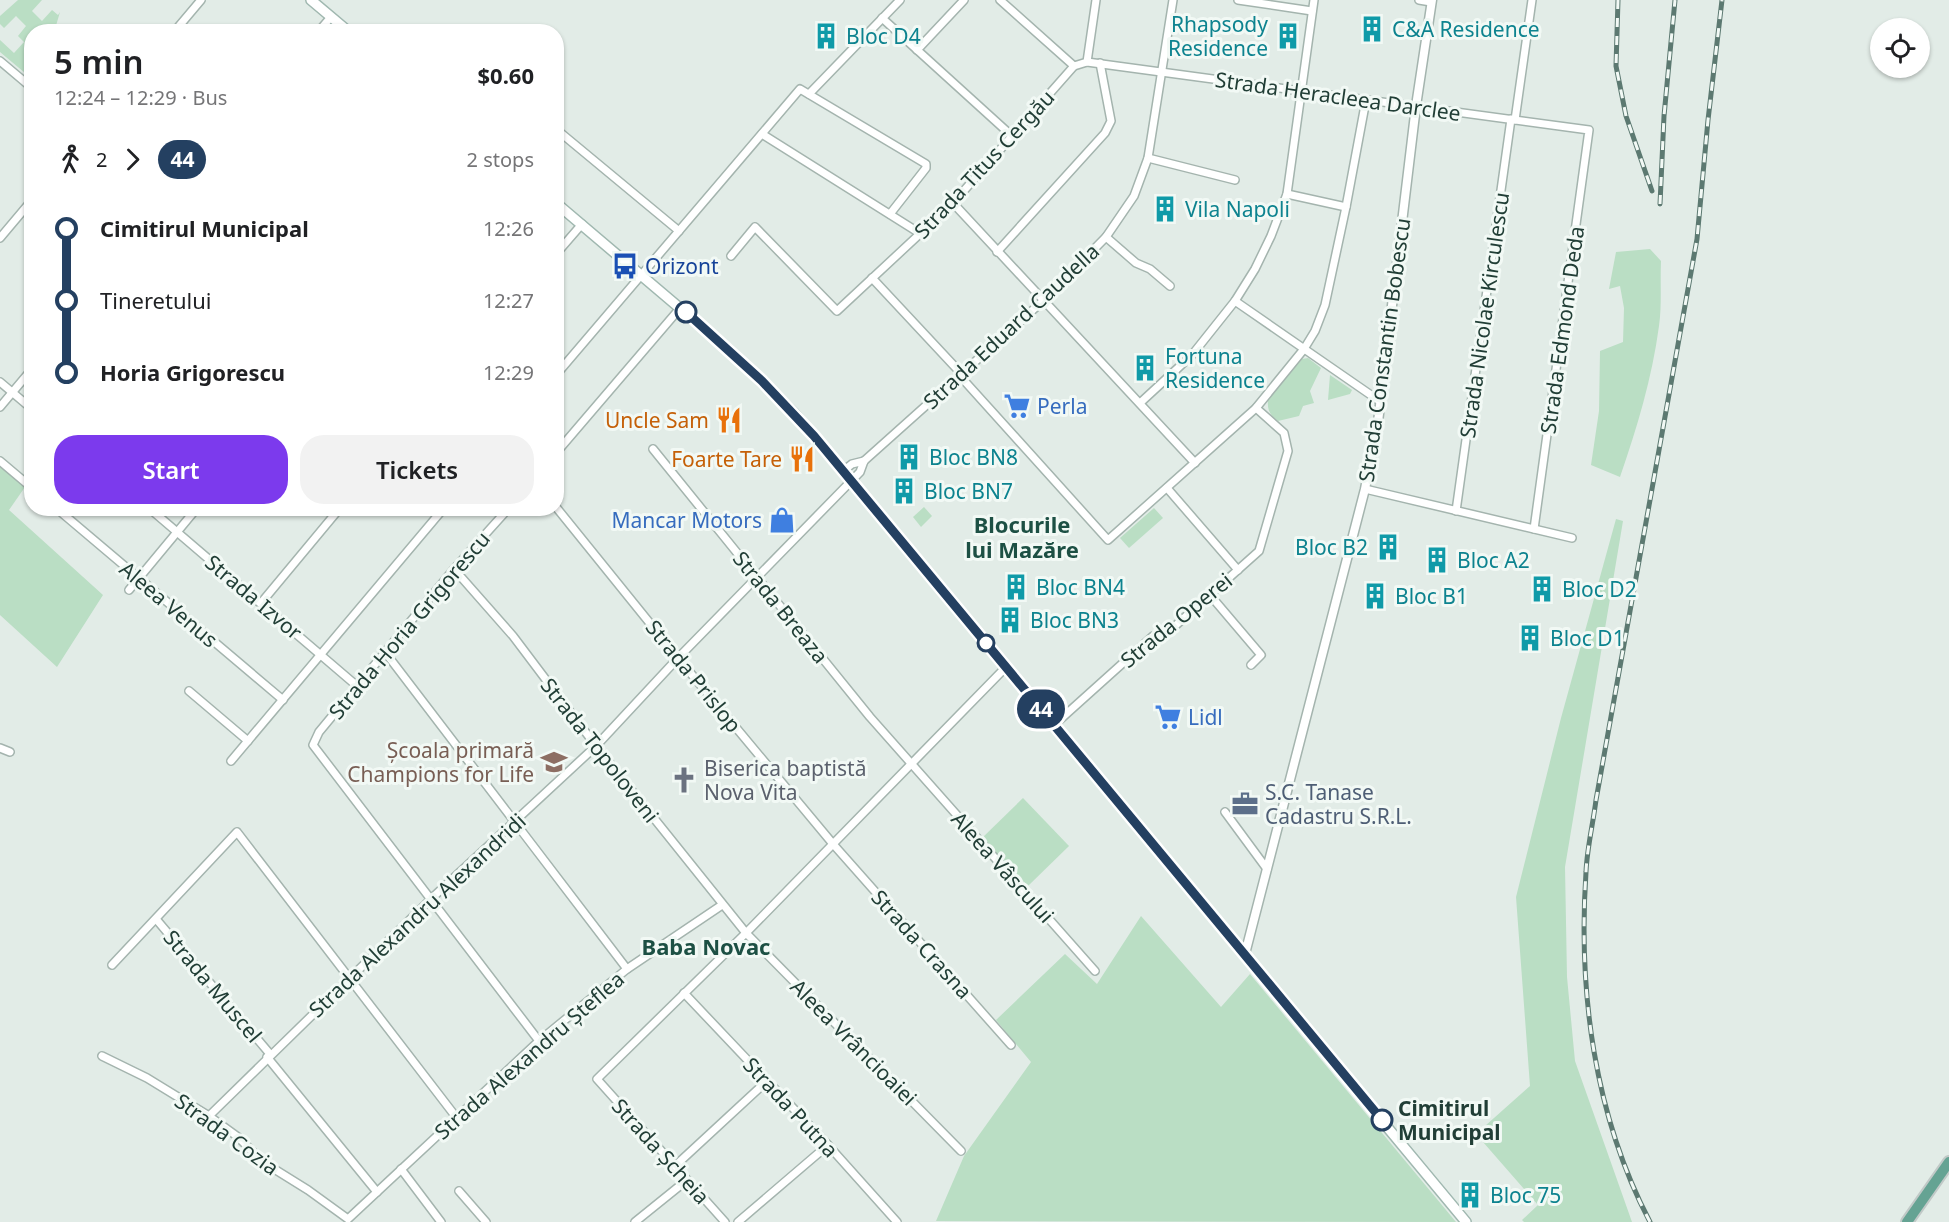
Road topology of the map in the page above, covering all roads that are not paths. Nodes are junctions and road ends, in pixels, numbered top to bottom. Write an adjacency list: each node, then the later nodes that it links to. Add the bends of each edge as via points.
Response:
1 (201, 0): 16 (street)
2 (311, 0): 14 (main road)
3 (900, 0): 15 (street)
4 (964, 0): 19 (street)
5 (1000, 0): 23 (street)
6 (1096, 0): 21 (street)
7 (1173, 0): 24 (street, Strada Eduard Caudella)
8 (1238, 0): 13 (street)
9 (1314, 0): 13 (street)
10 (1419, 0): 12 (street)
11 (1532, 0): 30 (street, Strada Nicolae Kirculescu)
12 (1431, 1): 29 (street, Strada Constantin Bobescu)
13 (1312, 11): 26 (street)
14 (331, 16): 17 (street); 18 (main road)
15 (882, 18): 19 (street); 27 (street)
16 (181, 24)
17 (324, 24)
18 (340, 24)
19 (917, 50): 34 (street)
20 (0, 61): 25 (street)
21 (1086, 62): 22 (street, Strada Heracleea Darclee); 23 (street)
22 (1100, 63): 24 (street, Strada Heracleea Darclee); 49 (street, via 1111,121 1105,133)
23 (1074, 66): 34 (street, Strada Titus Cergău)
24 (1162, 72): 26 (street, Strada Heracleea Darclee); 35 (street, Strada Eduard Caudella)
25 (24, 80)
26 (1301, 91): 28 (street, Strada Heracleea Darclee); 37 (street)
27 (809, 94): 32 (street, via 801,89); 42 (street, via 926,164)
28 (1366, 99): 29 (street, Strada Heracleea Darclee); 39 (street)
29 (1416, 106): 30 (street, Strada Heracleea Darclee); 63 (street, Strada Constantin Bobescu)
30 (1513, 119): 31 (street, Strada Heracleea Darclee); 78 (street, Strada Nicolae Kirculescu)
31 (1589, 130): 86 (street, Strada Edmond Deda)
32 (762, 134): 42 (street); 44 (street)
33 (564, 136): 44 (street)
34 (1012, 136): 38 (street, Strada Titus Cergău)
35 (1148, 158): 36 (street); 46 (street, Strada Eduard Caudella, via 1134,196)
36 (1235, 180)
37 (1287, 194): 39 (street); 55 (street, via 1255,269)
38 (953, 203): 45 (street, Strada Titus Cergău); 49 (street)
39 (1346, 207): 57 (street, via 1325,305)
40 (564, 209): 43 (main road)
41 (24, 210): 47 (street)
42 (890, 213): 45 (street)
43 (582, 224): 48 (street); 51 (main road)
44 (679, 231): 51 (street)
45 (921, 234): 52 (street, Strada Titus Cergău)
46 (1106, 237): 53 (street); 54 (street, Strada Eduard Caudella)
47 (0, 238)
48 (564, 245)
49 (997, 252): 54 (street)
50 (731, 256): 52 (street, Strada Titus Cergău, via 755,226 837,310)
51 (641, 274): 56 (main road); 58 (street)
52 (872, 278): 59 (street)
53 (1170, 286)
54 (1044, 300): 59 (street, Strada Eduard Caudella); 65 (street)
55 (1235, 301): 57 (street); 65 (street, via 1192,355)
56 (681, 307): 68 (street); 73 (main road, via 794,412)
57 (1304, 349): 63 (street); 67 (street)
58 (564, 365)
59 (960, 376): 71 (street, Strada Eduard Caudella); 76 (street, via 1108,540)
60 (24, 379): 62 (street)
61 (0, 382): 62 (street)
62 (12, 393): 64 (street); 66 (street)
63 (1381, 402): 77 (street, Strada Constantin Bobescu)
64 (24, 403)
65 (1140, 403): 72 (street)
66 (0, 407)
67 (1256, 408): 72 (street); 90 (street, Strada Operei, via 1284,433 1288,451 1259,551)
68 (564, 444)
69 (653, 449): 91 (street, Strada Breaza)
70 (0, 461): 74 (street)
71 (864, 461): 73 (street, Strada Eduard Caudella); 75 (street, Strada Eduard Caudella)
72 (1195, 463): 76 (street)
73 (843, 471): 75 (main road)
74 (24, 481)
75 (851, 481): 91 (street, Strada Alexandru Alexandridi); 100 (main road)
76 (1167, 488): 90 (street)
77 (1365, 489): 78 (street); 114 (street, Strada Constantin Bobescu)
78 (1456, 511): 86 (street)
79 (65, 516): 92 (street, Aleea Venus)
80 (158, 516): 87 (street, Strada Izvor)
81 (190, 516): 87 (street)
82 (333, 516): 95 (street)
83 (437, 516): 97 (street)
84 (502, 516): 89 (street, Strada Horia Grigorescu)
85 (563, 516): 98 (street, Strada Prislop)
86 (1534, 530): 88 (street)
87 (177, 532): 92 (street); 95 (street, Strada Izvor)
88 (1572, 538)
89 (454, 569): 96 (street, Strada Horia Grigorescu); 106 (street, Strada Topoloveni, via 513,636)
90 (1238, 570): 94 (street, Strada Operei)
91 (757, 577): 98 (street, Strada Alexandru Alexandridi); 110 (street, Strada Breaza)
92 (139, 579): 93 (street); 103 (street, Aleea Venus)
93 (129, 590)
94 (1210, 595): 99 (street, via 1261,655); 104 (street, Strada Operei, via 1166,634 1153,636)
95 (261, 603): 97 (street, Strada Izvor)
96 (385, 652): 101 (street, Strada Horia Grigorescu); 112 (street)
97 (321, 654): 101 (street, Strada Izvor); 103 (street)
98 (678, 658): 106 (street, Strada Alexandru Alexandridi); 113 (street, Strada Prislop)
99 (1251, 665)
100 (1006, 667): 104 (main road); 110 (street)
101 (357, 686): 115 (street, Strada Horia Grigorescu, via 313,745)
102 (189, 691): 105 (street)
103 (283, 700): 105 (street)
104 (1054, 725): 119 (main road)
105 (248, 741): 109 (street)
106 (596, 746): 112 (street, Strada Alexandru Alexandridi); 116 (street, Strada Topoloveni)
107 (0, 748): 108 (street)
108 (10, 752)
109 (231, 761)
110 (911, 764): 113 (street); 122 (street, Aleea Vâscului)
111 (1226, 812): 114 (street)
112 (514, 823): 115 (street, Strada Alexandru Alexandridi); 121 (street)
113 (833, 844): 118 (street); 126 (street, Strada Crasna)
114 (1268, 869): 119 (street, Strada Constantin Bobescu)
115 (432, 898): 123 (street, Strada Alexandru Alexandridi); 125 (street)
116 (722, 905): 118 (street, Strada Topoloveni); 121 (street, Strada Alexandru Șteflea)
117 (156, 919): 120 (street); 123 (street, via 237,832); 128 (street, Strada Muscel)
118 (746, 933): 124 (street); 133 (street, Aleea Vrâncioaiei)
119 (1245, 954): 147 (main road)
120 (112, 965)
121 (627, 969): 125 (street, Strada Alexandru Șteflea)
122 (1095, 971)
123 (350, 979): 128 (street, Strada Alexandru Alexandridi); 131 (street)
124 (684, 993): 129 (street, Strada Putna); 135 (street, Strada Șcheia, via 597,1079)
125 (539, 1041): 131 (street, Strada Alexandru Șteflea)
126 (1011, 1045)
127 (102, 1056): 130 (street, Strada Cozia, via 147,1078)
128 (268, 1056): 130 (street, Strada Alexandru Alexandridi); 139 (street, Strada Muscel)
129 (767, 1081): 132 (street, Strada Putna); 135 (street)
130 (208, 1116): 140 (street, Strada Cozia, via 238,1137 263,1162)
131 (456, 1117): 136 (street, Strada Alexandru Șteflea)
132 (828, 1145): 145 (street); 146 (street, Strada Putna)
133 (962, 1151)
134 (1949, 1162): 148 (main road)
135 (675, 1166): 137 (street, Strada Șcheia)
136 (400, 1169): 139 (street, Strada Alexandru Șteflea); 141 (street)
137 (687, 1180): 143 (street); 144 (street, Strada Șcheia)
138 (459, 1191): 142 (street)
139 (377, 1192): 140 (street, Strada Alexandru Șteflea)
140 (348, 1219)
141 (441, 1222)
142 (486, 1222)
143 (635, 1222)
144 (726, 1222)
145 (738, 1222)
146 (897, 1222)
147 (1466, 1222)
148 (1907, 1222)

